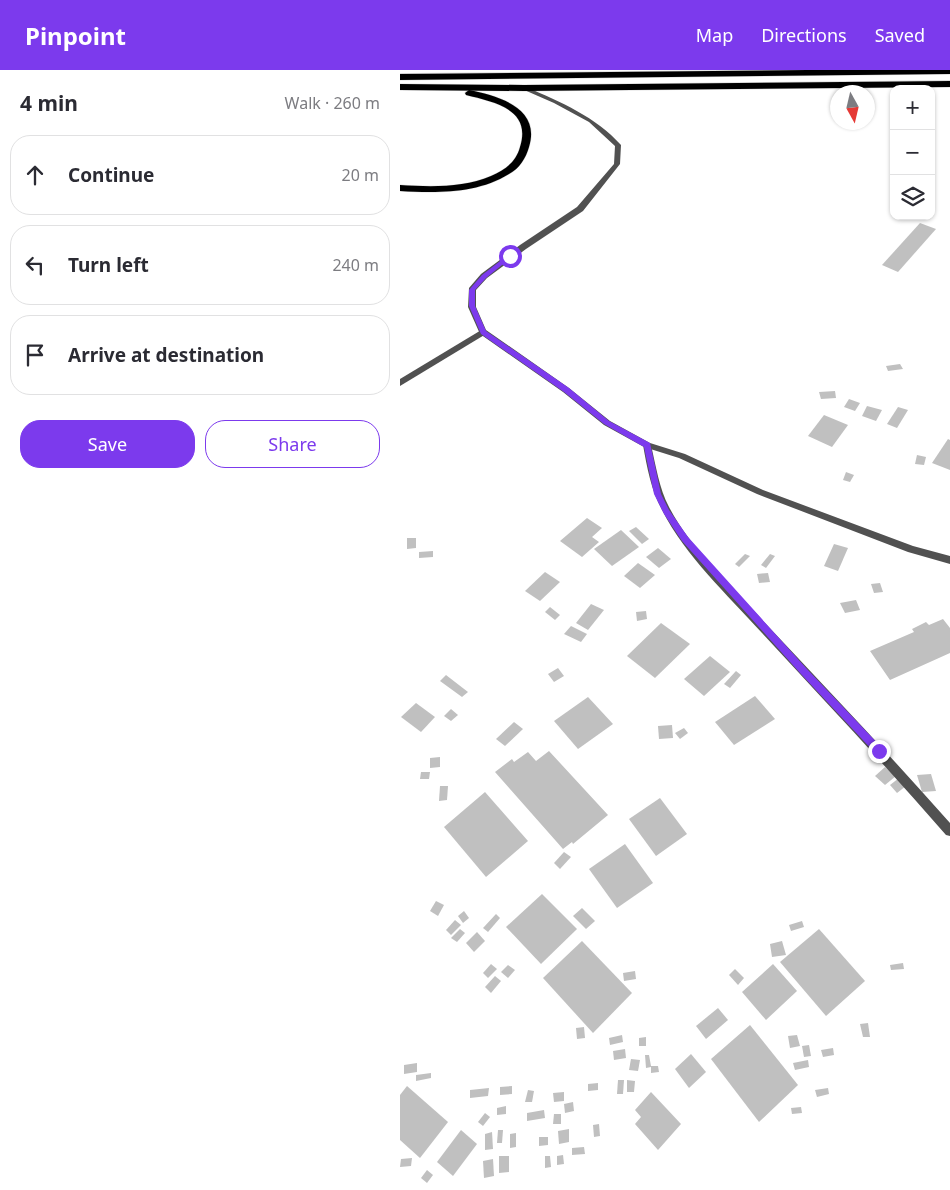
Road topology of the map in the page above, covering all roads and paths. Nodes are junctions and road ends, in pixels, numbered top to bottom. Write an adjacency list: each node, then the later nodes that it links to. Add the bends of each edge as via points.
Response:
1 (950, 71): 2 (highway)
2 (628, 72): 3 (highway)
3 (400, 76)
4 (950, 84): 7 (highway)
5 (400, 87): 6 (highway)
6 (436, 87): 7 (highway); 8 (highway, via 508,104 525,120 530,138 521,158 506,173 483,182 435,190)
7 (524, 88): 9 (street, via 592,121 618,146 617,164 580,209 484,276 472,290 472,306)
8 (400, 188)
9 (483, 332): 10 (street); 11 (street, via 566,390 606,423)
10 (400, 383)
11 (648, 445): 12 (street, via 682,456 769,496 911,549); 13 (street, via 658,494 685,539)
12 (950, 560)
13 (950, 831)

